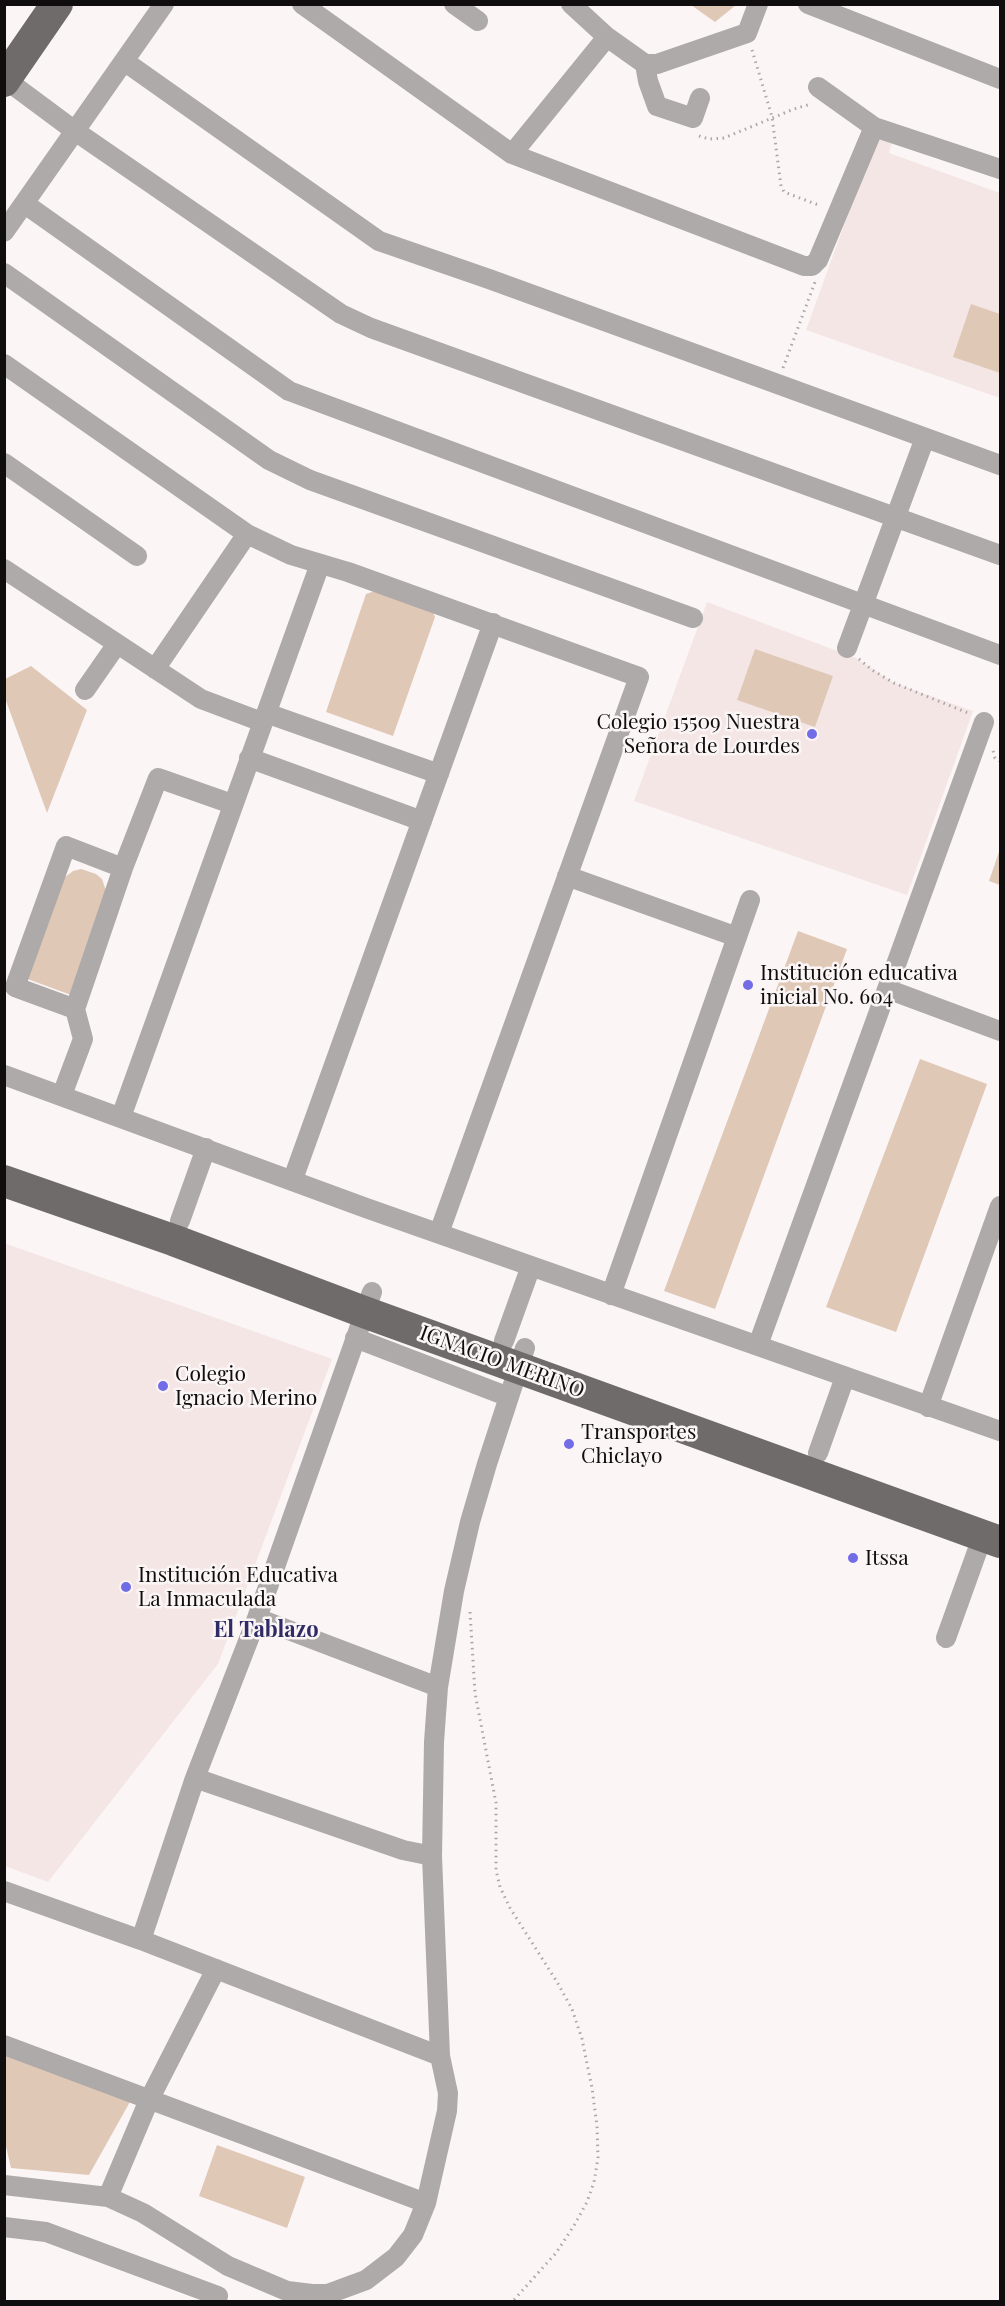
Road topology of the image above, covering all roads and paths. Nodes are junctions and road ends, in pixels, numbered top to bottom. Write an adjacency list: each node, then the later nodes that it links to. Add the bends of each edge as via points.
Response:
1 (57, 4): 14 (main road)
2 (165, 4): 11 (street)
3 (302, 4): 21 (street)
4 (454, 4): 8 (street)
5 (571, 4): 10 (street)
6 (758, 4): 9 (street)
7 (808, 4): 13 (street)
8 (478, 21)
9 (747, 33): 12 (street, via 657,64); 17 (path)
10 (607, 37): 12 (street); 21 (street)
11 (124, 61): 19 (street); 29 (street, via 379,241)
12 (645, 64): 16 (street, via 657,106 693,118)
13 (1000, 79)
14 (5, 80): 19 (street)
15 (818, 87): 17 (path, via 810,105); 18 (street)
16 (700, 98)
17 (772, 117): 20 (path, via 724,138 709,139); 24 (path, via 784,192)
18 (874, 128): 22 (street); 24 (street)
19 (75, 130): 23 (street); 33 (street, via 340,314 412,344)
20 (689, 133)
21 (512, 154): 26 (street)
22 (1000, 169)
23 (25, 204): 25 (street); 39 (street, via 289,391)
24 (837, 212): 26 (street)
25 (4, 232)
26 (812, 266): 29 (path, via 815,285)
27 (4, 273): 40 (street, via 269,460 310,480)
28 (4, 364): 34 (street)
29 (777, 384): 30 (street)
30 (925, 438): 32 (street); 33 (street)
31 (4, 463): 36 (street)
32 (1000, 465)
33 (896, 517): 35 (street); 39 (street)
34 (247, 534): 37 (street); 45 (street)
35 (1000, 555)
36 (137, 556)
37 (320, 564): 41 (street); 47 (street)
38 (4, 568): 42 (street)
39 (863, 606): 43 (street); 44 (street)
40 (693, 618)
41 (493, 623): 51 (street); 55 (street, via 639,677)
42 (117, 644): 45 (street); 46 (street)
43 (847, 648): 48 (path, via 894,683)
44 (1000, 655)
45 (155, 669): 47 (street, via 201,699)
46 (85, 690)
47 (264, 718): 49 (street); 51 (street)
48 (984, 722): 50 (path); 58 (street)
49 (249, 758): 52 (street); 53 (street)
50 (1000, 762)
51 (439, 774): 53 (street)
52 (232, 804): 54 (street, via 158,778); 63 (street)
53 (422, 820): 66 (street)
54 (123, 868): 59 (street); 59 (street, via 66,846 15,987)
55 (567, 876): 57 (street); 70 (street)
56 (750, 900): 57 (street)
57 (737, 937): 72 (street)
58 (887, 989): 60 (street); 74 (street)
59 (75, 1009): 62 (street, via 83,1039)
60 (1000, 1031)
61 (4, 1075): 62 (street)
62 (62, 1095): 63 (street)
63 (122, 1117): 64 (street)
64 (206, 1149): 66 (street); 69 (street)
65 (4, 1160): 69 (main road)
66 (293, 1179): 70 (street)
67 (4, 1181): 73 (main road, via 173,1240)
68 (1000, 1206): 78 (street)
69 (180, 1221): 73 (main road)
70 (439, 1233): 71 (street)
71 (531, 1266): 72 (street); 75 (street)
72 (611, 1295): 74 (street)
73 (363, 1314): 75 (main road); 77 (street); 83 (street)
74 (758, 1346): 76 (street)
75 (516, 1352): 77 (street); 80 (main road); 81 (main road, IGNACIO MERINO, via 811,1472)
76 (845, 1377): 78 (street); 80 (street)
77 (509, 1397): 85 (street, via 470,1522)
78 (928, 1407): 79 (street)
79 (1000, 1431)
80 (818, 1453): 81 (main road)
81 (995, 1532): 84 (street)
82 (470, 1610): 100 (path, via 476,1693 496,1803 495,1852 500,1887 572,2009 586,2059 597,2126 598,2158 587,2202 556,2253)
83 (257, 1618): 85 (street); 86 (street)
84 (946, 1638)
85 (438, 1687): 87 (street)
86 (195, 1778): 87 (street, via 404,1850); 89 (street)
87 (432, 1856): 92 (street)
88 (4, 1891): 89 (street)
89 (141, 1940): 90 (street)
90 (216, 1969): 92 (street); 93 (street)
91 (4, 2045): 93 (street)
92 (440, 2056): 96 (street, via 448,2093 447,2111)
93 (149, 2100): 95 (street); 96 (street)
94 (4, 2186): 95 (street)
95 (108, 2197): 98 (street, via 143,2213)
96 (426, 2203): 98 (street, via 413,2235 396,2258 366,2280 328,2294 287,2291)
97 (4, 2227): 99 (street, via 46,2232)
98 (228, 2266): 99 (street)
99 (218, 2299)
100 (512, 2301)

